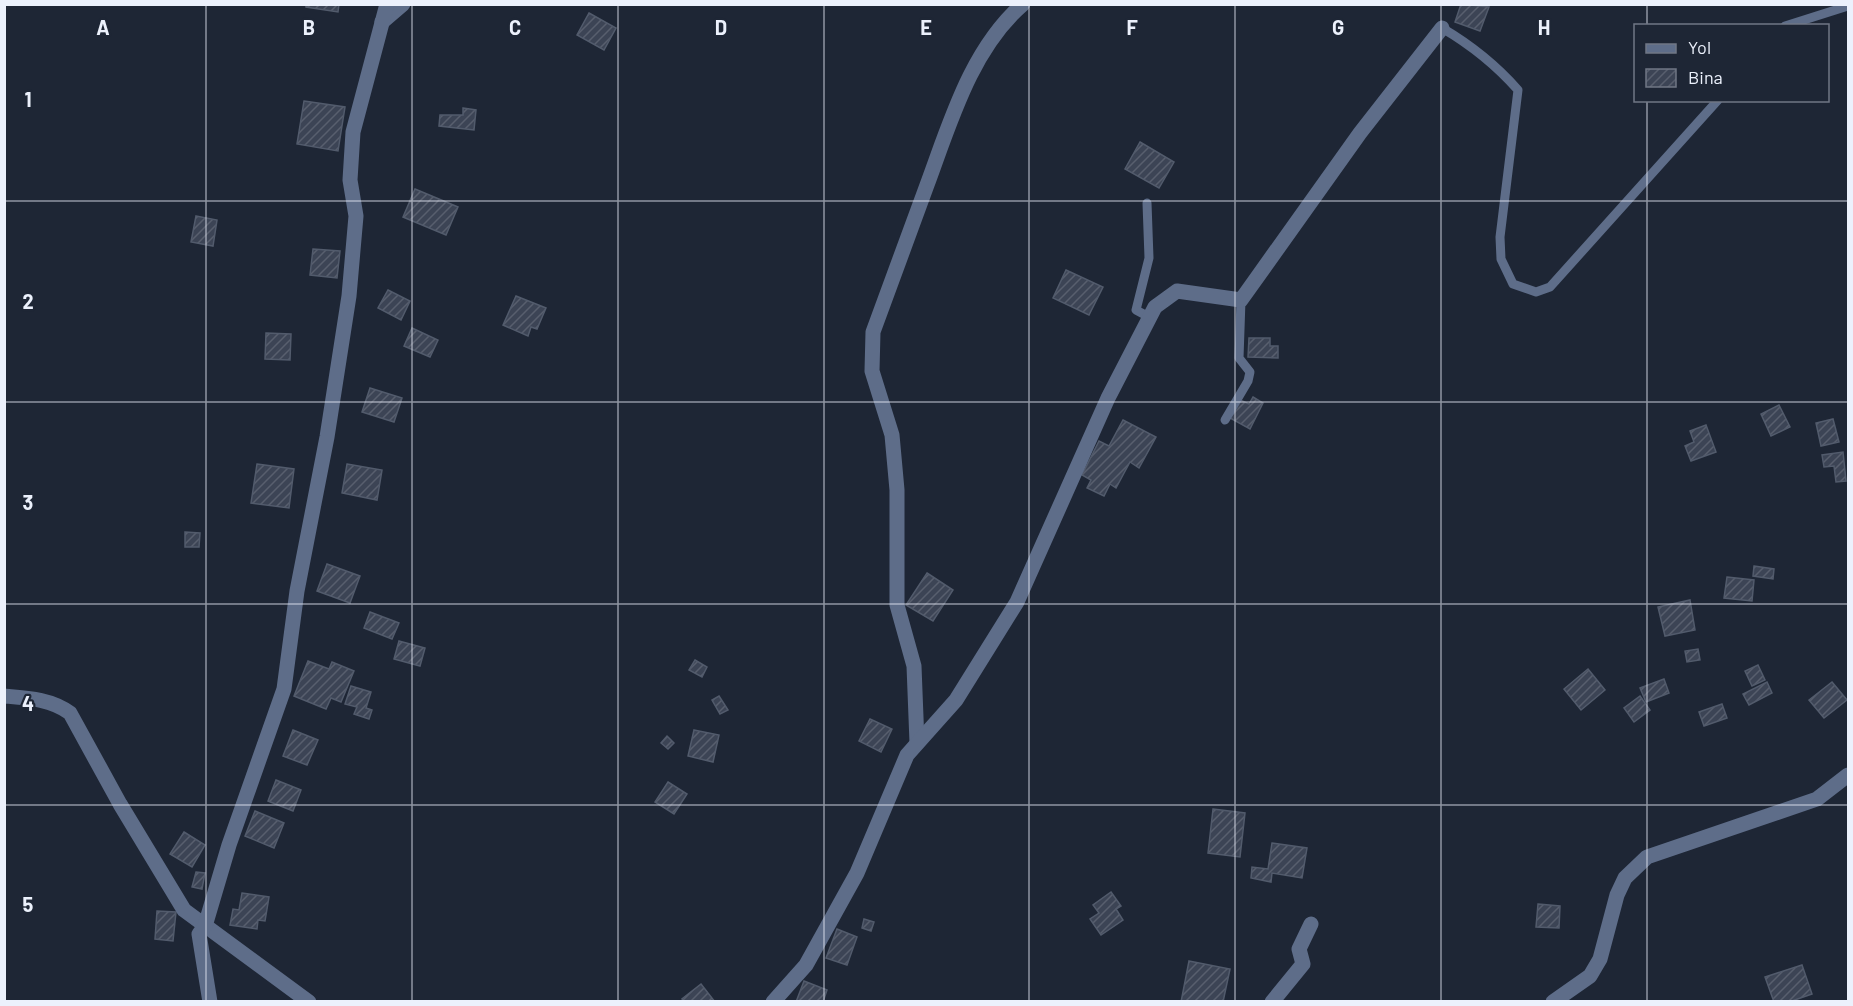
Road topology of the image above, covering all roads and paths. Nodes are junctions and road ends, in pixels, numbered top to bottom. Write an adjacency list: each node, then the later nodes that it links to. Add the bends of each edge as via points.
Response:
1 (387, 4): 5 (street)
2 (403, 4): 5 (street)
3 (1023, 4): 14 (street, via 988,45 957,103 873,332 872,371 892,435 897,490 897,604 914,666)
4 (1848, 6): 6 (lane)
5 (382, 21): 17 (street, via 353,132 350,180 356,216 349,296 297,591 284,689)
6 (1791, 24)
7 (1442, 28): 8 (lane, via 1500,69 1518,90 1500,237 1501,259 1513,284 1536,292 1550,288); 10 (street, via 1360,133)
8 (1716, 102)
9 (1147, 203): 11 (lane, via 1149,258 1136,310)
10 (1241, 300): 11 (street, via 1177,291 1155,307); 12 (lane, via 1239,358 1250,372)
11 (1149, 317): 14 (street, via 1108,398 1017,602 956,700)
12 (1225, 420)
13 (4, 696): 17 (street, via 34,698 59,705 70,713 184,910)
14 (917, 743): 20 (street, via 907,755 856,873 806,965)
15 (1848, 775): 22 (street, via 1817,799 1647,857 1625,878 1600,959 1590,976)
16 (1311, 924): 21 (street, via 1299,949 1303,964)
17 (205, 926): 18 (street, via 199,934); 19 (street)
18 (210, 1002)
19 (309, 1002)
20 (773, 1002)
21 (1272, 1002)
22 (1553, 1002)

